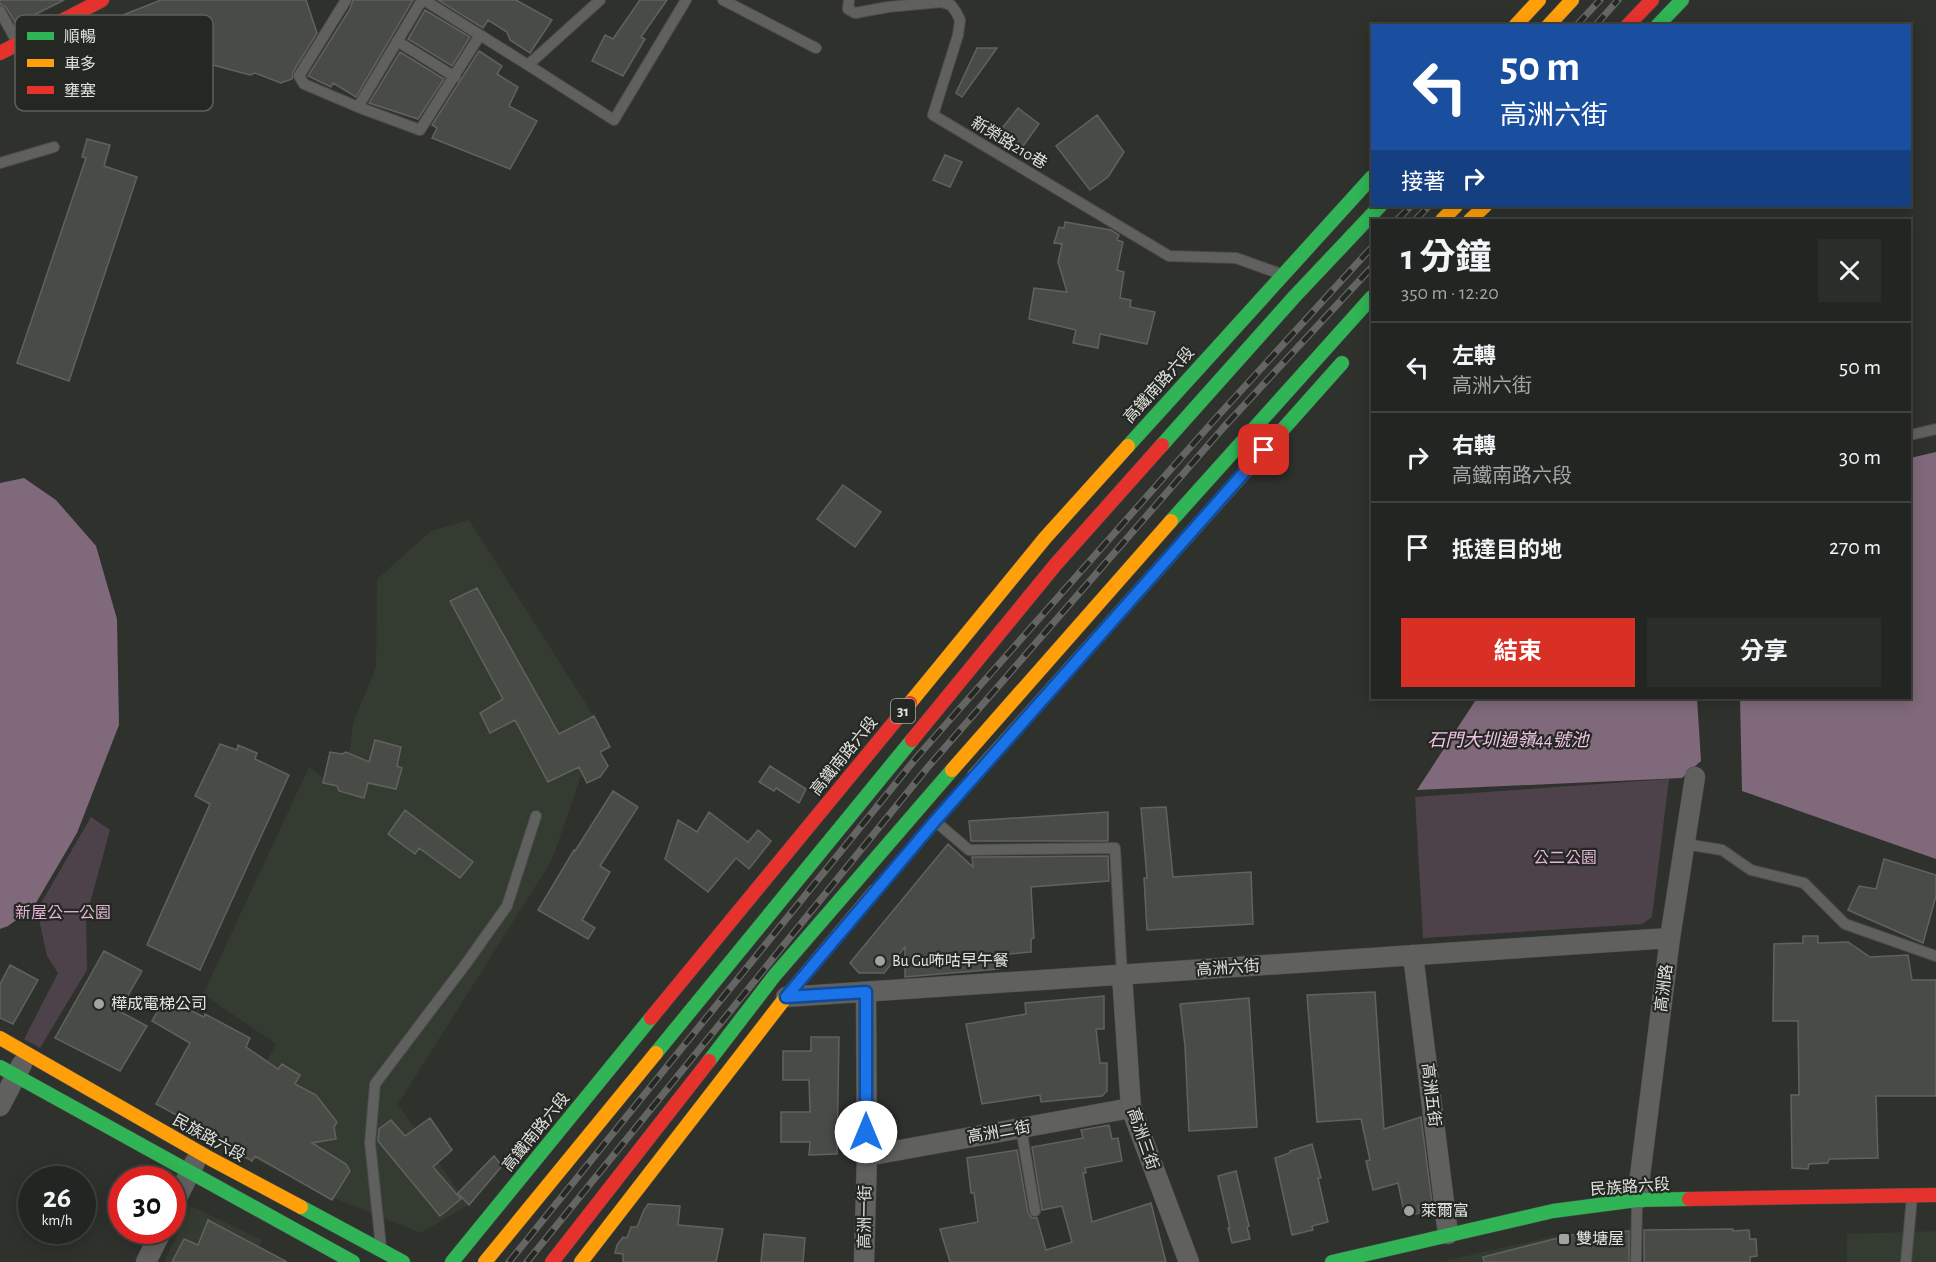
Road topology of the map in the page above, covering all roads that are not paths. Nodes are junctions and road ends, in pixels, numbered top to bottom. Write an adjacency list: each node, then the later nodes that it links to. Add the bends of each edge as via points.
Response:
1 (102, 0): 13 (main road)
2 (346, 0): 26 (lane, via 298,76 304,84)
3 (423, 0): 18 (lane); 20 (lane)
4 (600, 0): 24 (lane)
5 (686, 0): 24 (lane, via 614,120)
6 (723, 0): 22 (lane)
7 (849, 0): 35 (lane, 新榮路210巷, via 848,9 855,13 941,2 951,5 960,20 958,35 933,115 1169,256 1236,258)
8 (1539, 0): 14 (main road)
9 (1572, 0): 15 (main road)
10 (1652, 0): 16 (main road)
11 (1682, 0): 17 (main road)
12 (0, 11): 19 (lane)
13 (73, 15)
14 (1517, 24)
15 (1550, 24)
16 (1629, 24)
17 (1659, 24)
18 (480, 35): 24 (lane); 25 (lane)
19 (15, 38)
20 (397, 41): 25 (lane); 26 (lane)
21 (15, 46): 23 (main road)
22 (816, 48)
23 (0, 53)
24 (528, 65)
25 (455, 77): 26 (lane, via 420,130)
26 (358, 107)
27 (54, 147): 28 (lane)
28 (0, 163)
29 (1371, 178): 35 (main road, 高鐵南路六段 / 31)
30 (1379, 207): 42 (main road, 31)
31 (1455, 207): 33 (main road)
32 (1484, 207): 34 (main road)
33 (1443, 219)
34 (1471, 219)
35 (1281, 275): 40 (main road, 高鐵南路六段 / 31)
36 (1371, 298): 41 (main road)
37 (1349, 356): 43 (main road)
38 (1936, 429): 39 (lane)
39 (1911, 435)
40 (1094, 482): 42 (main road); 78 (main road, 高鐵南路六段 / 31)
41 (1180, 509): 43 (main road); 80 (main road, via 775,975)
42 (1056, 564): 79 (main road, 31)
43 (1126, 606): 45 (main road)
44 (1695, 777): 48 (street, 高洲路)
45 (966, 786)
46 (536, 816): 73 (lane, via 507,906 375,1084 370,1143)
47 (935, 821): 53 (lane, via 969,850 1115,848)
48 (1685, 844): 50 (street, 高洲路); 52 (lane, via 1722,850 1750,870 1804,882 1845,924)
49 (883, 883): 55 (main road)
50 (1670, 938): 51 (street, 高洲六街); 68 (street, 高洲路)
51 (1413, 955): 53 (street, 高洲六街); 70 (street, 高洲五街)
52 (1936, 956)
53 (1122, 975): 54 (street, 高洲六街); 60 (street, 高洲三街)
54 (866, 992): 55 (street, 高洲六街); 63 (street, 高洲一街)
55 (786, 997): 71 (main road)
56 (0, 1038): 57 (main road, 民族路六段)
57 (27, 1054): 58 (street); 62 (main road, 民族路六段)
58 (8, 1071): 59 (street); 64 (main road)
59 (0, 1106)
60 (1131, 1108): 61 (street, 高洲二街); 84 (street, 高洲三街)
61 (1021, 1128): 63 (street, 高洲二街); 69 (lane)
62 (200, 1153): 64 (street); 73 (main road, 民族路六段)
63 (867, 1156): 83 (street, 高洲一街)
64 (190, 1173): 65 (street); 76 (main road)
65 (186, 1181)
66 (1912, 1195): 67 (main road, 民族路六段); 68 (main road, 民族路六段); 87 (lane)
67 (1936, 1195)
68 (1637, 1200): 70 (main road, 民族路六段, via 1552,1211); 86 (lane)
69 (1035, 1211)
70 (1448, 1234): 74 (main road, 民族路六段)
71 (602, 1236): 81 (main road); 82 (main road)
72 (155, 1244): 75 (street)
73 (383, 1256): 77 (main road, 民族路六段)
74 (1386, 1256): 85 (main road, 民族路六段)
75 (146, 1262)
76 (353, 1262)
77 (403, 1262)
78 (452, 1262)
79 (485, 1262)
80 (552, 1262)
81 (581, 1262)
82 (600, 1262)
83 (864, 1262)
84 (1189, 1262)
85 (1332, 1262)
86 (1636, 1262)
87 (1906, 1262)

